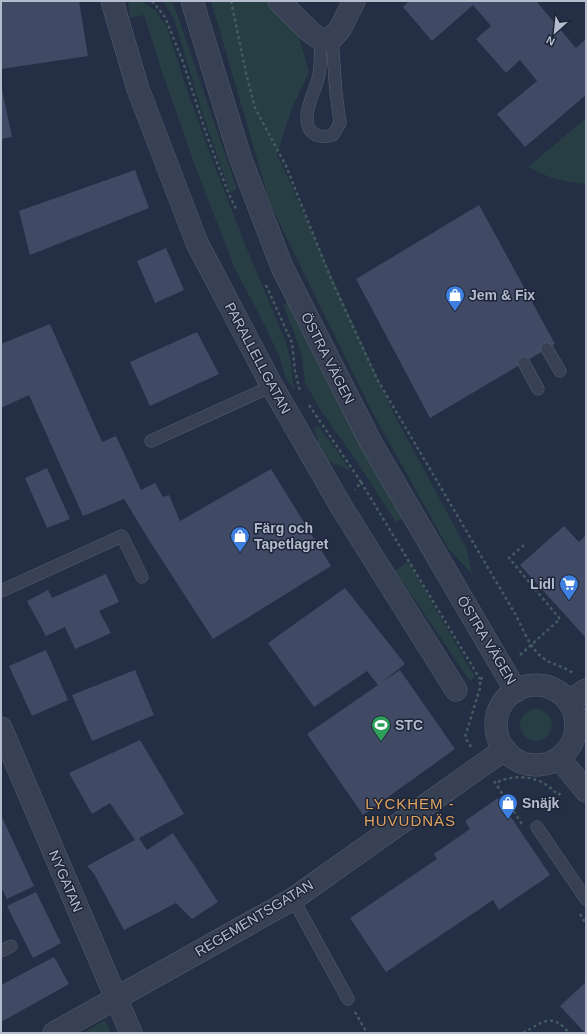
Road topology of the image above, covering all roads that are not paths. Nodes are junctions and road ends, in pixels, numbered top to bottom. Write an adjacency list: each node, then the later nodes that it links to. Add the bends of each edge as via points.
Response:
1 (112, 1): 9 (street, PARALLELLGATAN, via 138,89 197,243)
2 (192, 1): 16 (street, ÖSTRA VÄGEN, via 240,157 282,267 371,443)
3 (279, 1): 5 (street, via 308,30)
4 (354, 1): 5 (street, via 340,29)
5 (326, 39): 5 (lane, via 340,123 333,135 323,137 313,133 308,127 306,116 319,75)
6 (547, 349): 8 (lane)
7 (524, 363): 10 (lane)
8 (560, 371)
9 (272, 386): 11 (lane); 15 (street, PARALLELLGATAN, via 342,508)
10 (538, 389)
11 (151, 441)
12 (142, 577): 13 (lane, via 122,536)
13 (1, 590)
14 (581, 683): 17 (street)
15 (456, 690)
16 (516, 691): 17 (street, via 527,686 545,686 561,694); 19 (street, via 504,702 498,717 498,734)
17 (569, 702): 20 (street, via 576,729 570,745)
18 (1, 728): 25 (street, NYGATAN)
19 (505, 749): 20 (street, via 524,763 548,763); 23 (street, REGEMENTSGATAN)
20 (559, 758): 21 (street)
21 (582, 786)
22 (537, 827): 24 (lane)
23 (293, 899): 25 (street, REGEMENTSGATAN); 26 (lane)
24 (586, 899)
25 (116, 998): 27 (street, REGEMENTSGATAN); 28 (street, NYGATAN)
26 (348, 999)
27 (54, 1033)
28 (131, 1033)

